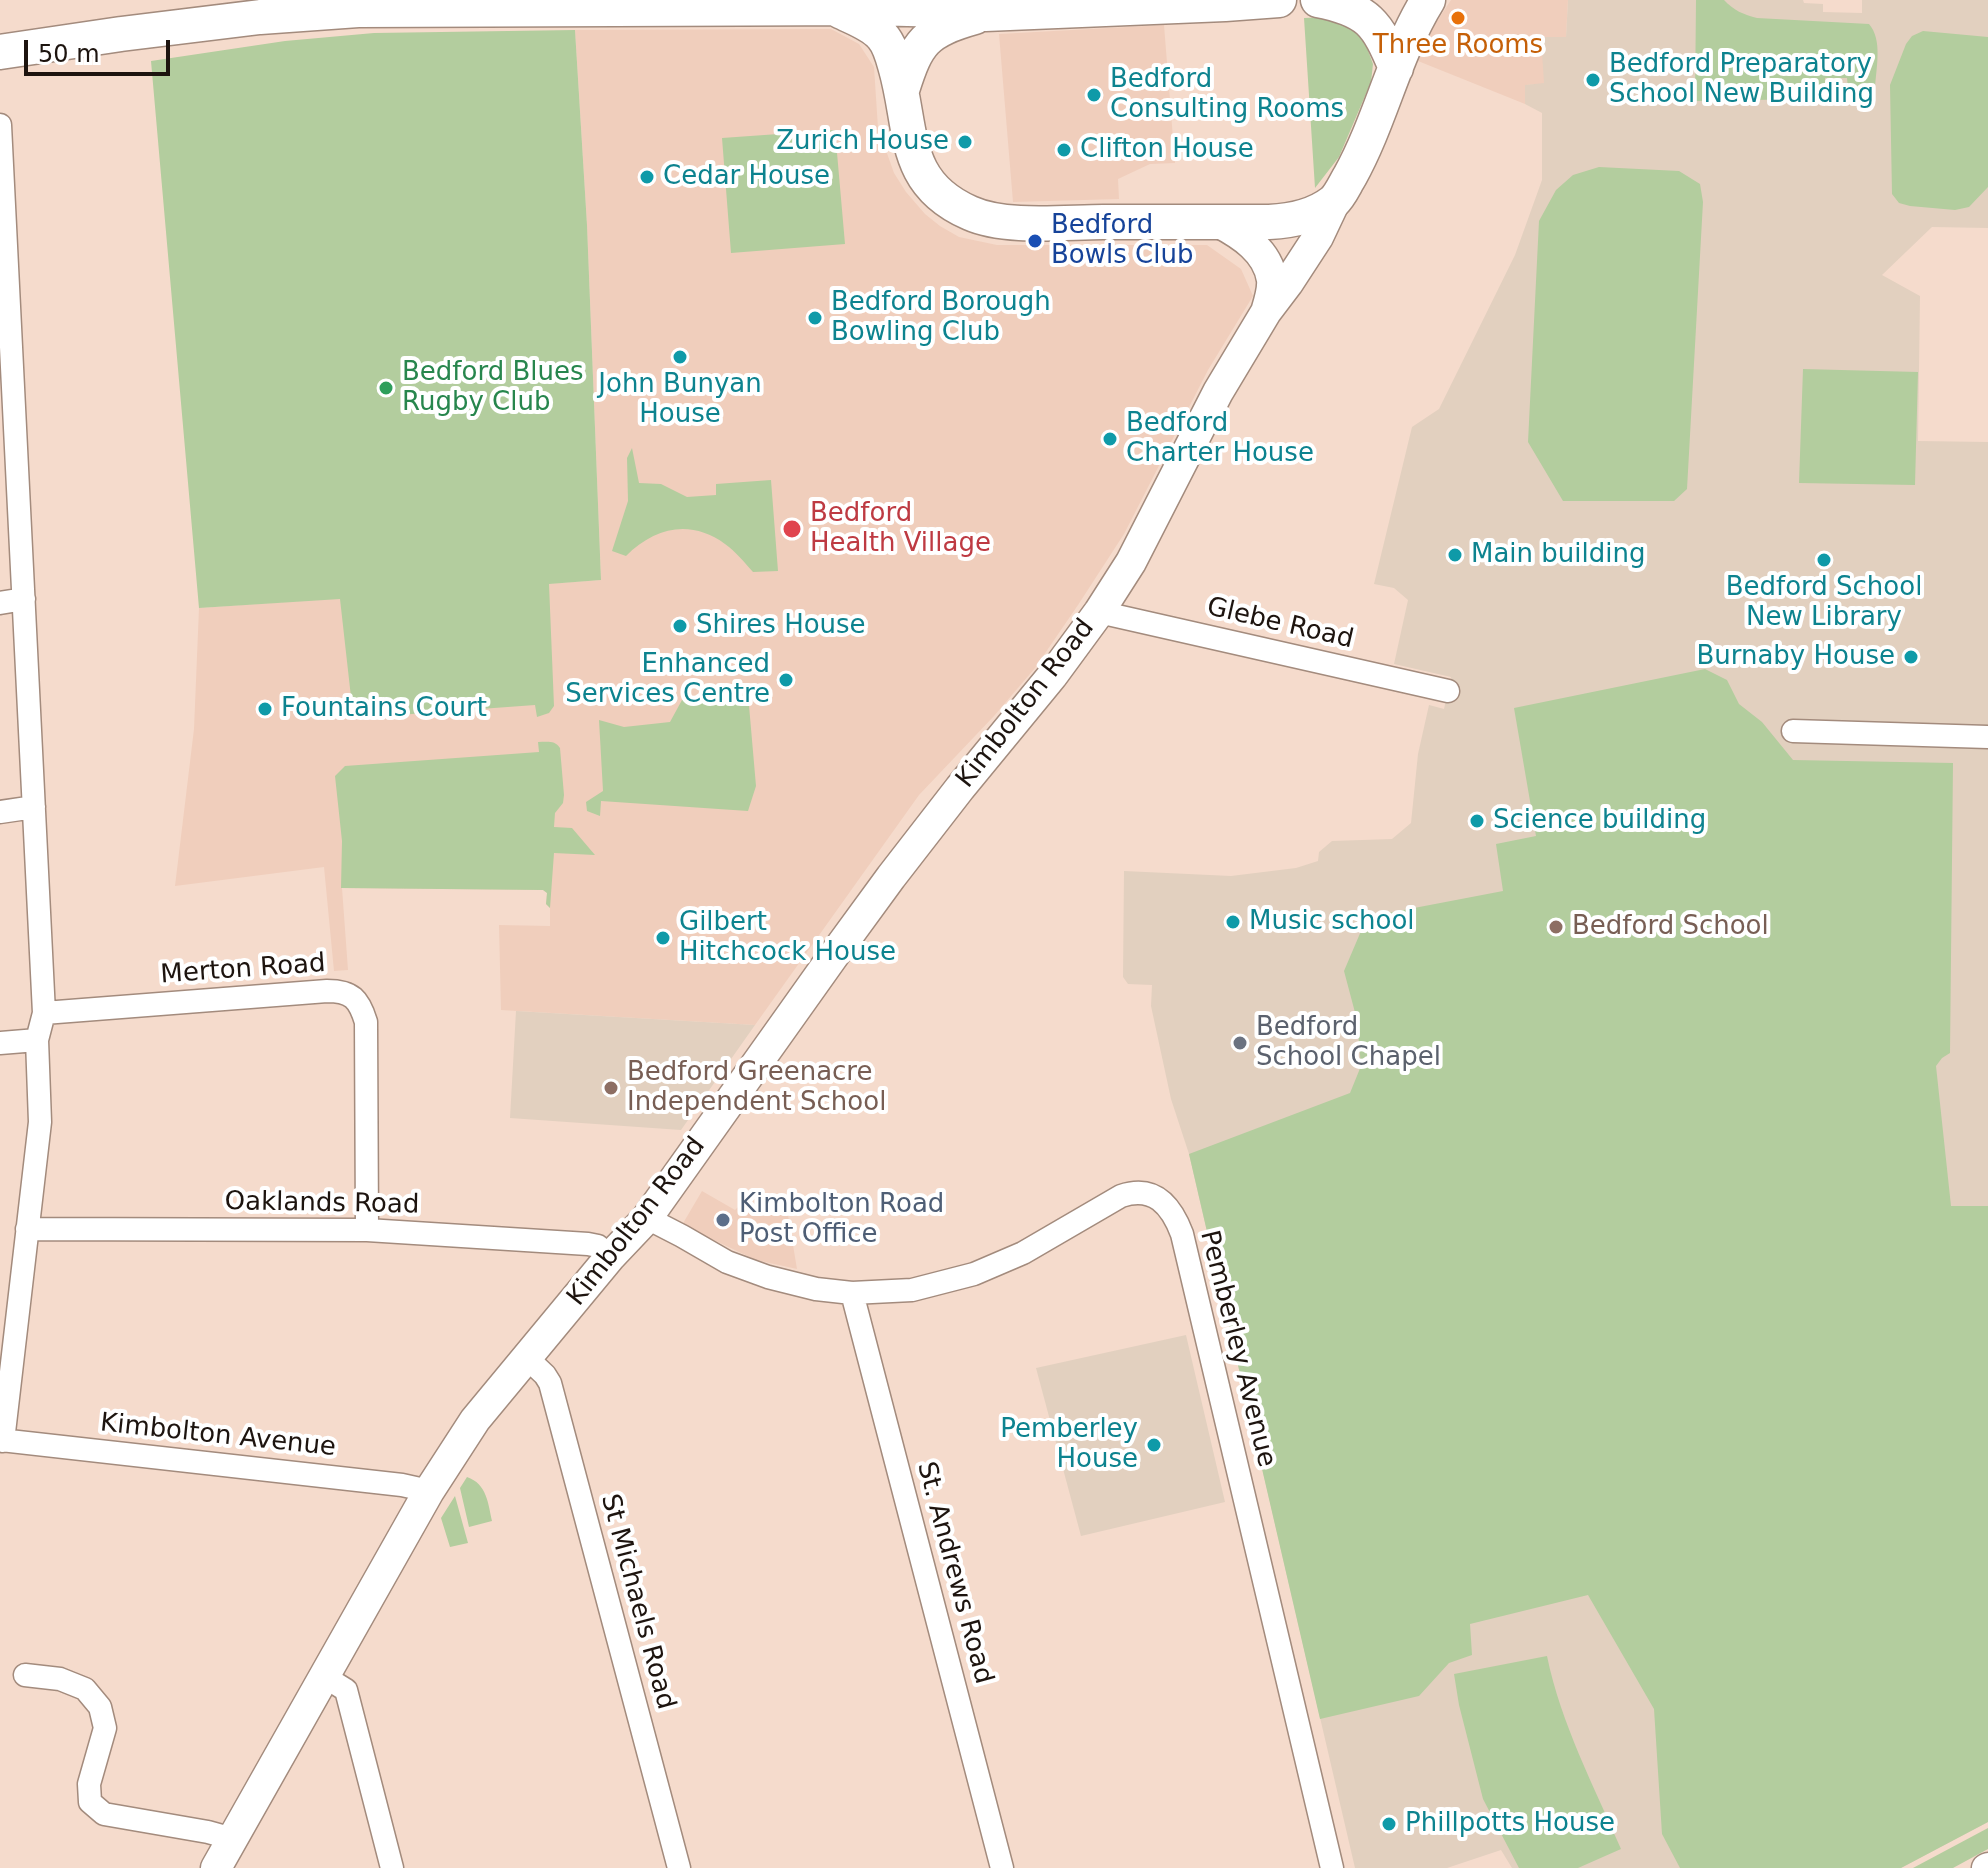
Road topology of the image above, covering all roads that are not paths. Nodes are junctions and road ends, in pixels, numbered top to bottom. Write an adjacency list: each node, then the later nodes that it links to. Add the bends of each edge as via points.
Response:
1 (1279, 0): 5 (main road)
2 (1318, 0): 10 (main road, via 1341,5 1369,21)
3 (1428, 0): 10 (main road)
4 (678, 5): 6 (main road); 7 (main road)
5 (1056, 6): 8 (main road)
6 (258, 8): 9 (main road)
7 (836, 9): 8 (main road); 11 (main road, via 882,35)
8 (985, 14): 11 (main road, via 945,27 922,43)
9 (0, 52)
10 (1396, 68): 13 (main road)
11 (902, 90): 14 (main road, via 909,138 924,177 949,202 974,215 1031,223)
12 (0, 125): 16 (street)
13 (1335, 201): 14 (main road, via 1285,221); 15 (main road, Kimbolton Road, via 1318,237)
14 (1218, 222): 15 (main road, Kimbolton Road, via 1245,237 1265,261 1272,280)
15 (1266, 312): 18 (main road, Kimbolton Road)
16 (24, 599): 17 (street); 22 (street)
17 (0, 603)
18 (1099, 612): 19 (street, Glebe Road); 27 (main road, Kimbolton Road, via 891,877)
19 (1448, 691)
20 (1793, 731): 21 (street)
21 (1988, 737)
22 (34, 807): 23 (street); 24 (street)
23 (0, 812)
24 (44, 1013): 25 (street); 29 (street, Merton Road, via 327,991 355,998 366,1022)
25 (37, 1040): 26 (street); 28 (street, via 40,1122)
26 (0, 1043)
27 (647, 1218): 30 (main road, Kimbolton Road); 31 (street, Pemberley Avenue, via 727,1262 768,1277)
28 (27, 1229): 29 (street, Oaklands Road); 33 (street)
29 (367, 1230): 30 (street, Oaklands Road, via 588,1244)
30 (610, 1257): 32 (main road, Kimbolton Road)
31 (852, 1293): 41 (street, St. Andrews Road); 42 (street, Pemberley Avenue, via 912,1290 974,1274 1133,1192 1166,1204 1182,1234)
32 (527, 1358): 34 (main road, Kimbolton Road, via 475,1420); 40 (street, St Michaels Road, via 550,1383)
33 (2, 1441): 34 (street, Kimbolton Avenue)
34 (429, 1491): 36 (main road, Kimbolton Road)
35 (25, 1675): 37 (street, via 60,1679 85,1689 100,1707 105,1728 89,1784 90,1802 104,1814)
36 (325, 1677): 37 (main road, Kimbolton Road); 39 (street, via 346,1690)
37 (233, 1839): 38 (main road, Kimbolton Road)
38 (216, 1868)
39 (392, 1868)
40 (679, 1868)
41 (1002, 1868)
42 (1332, 1868)

